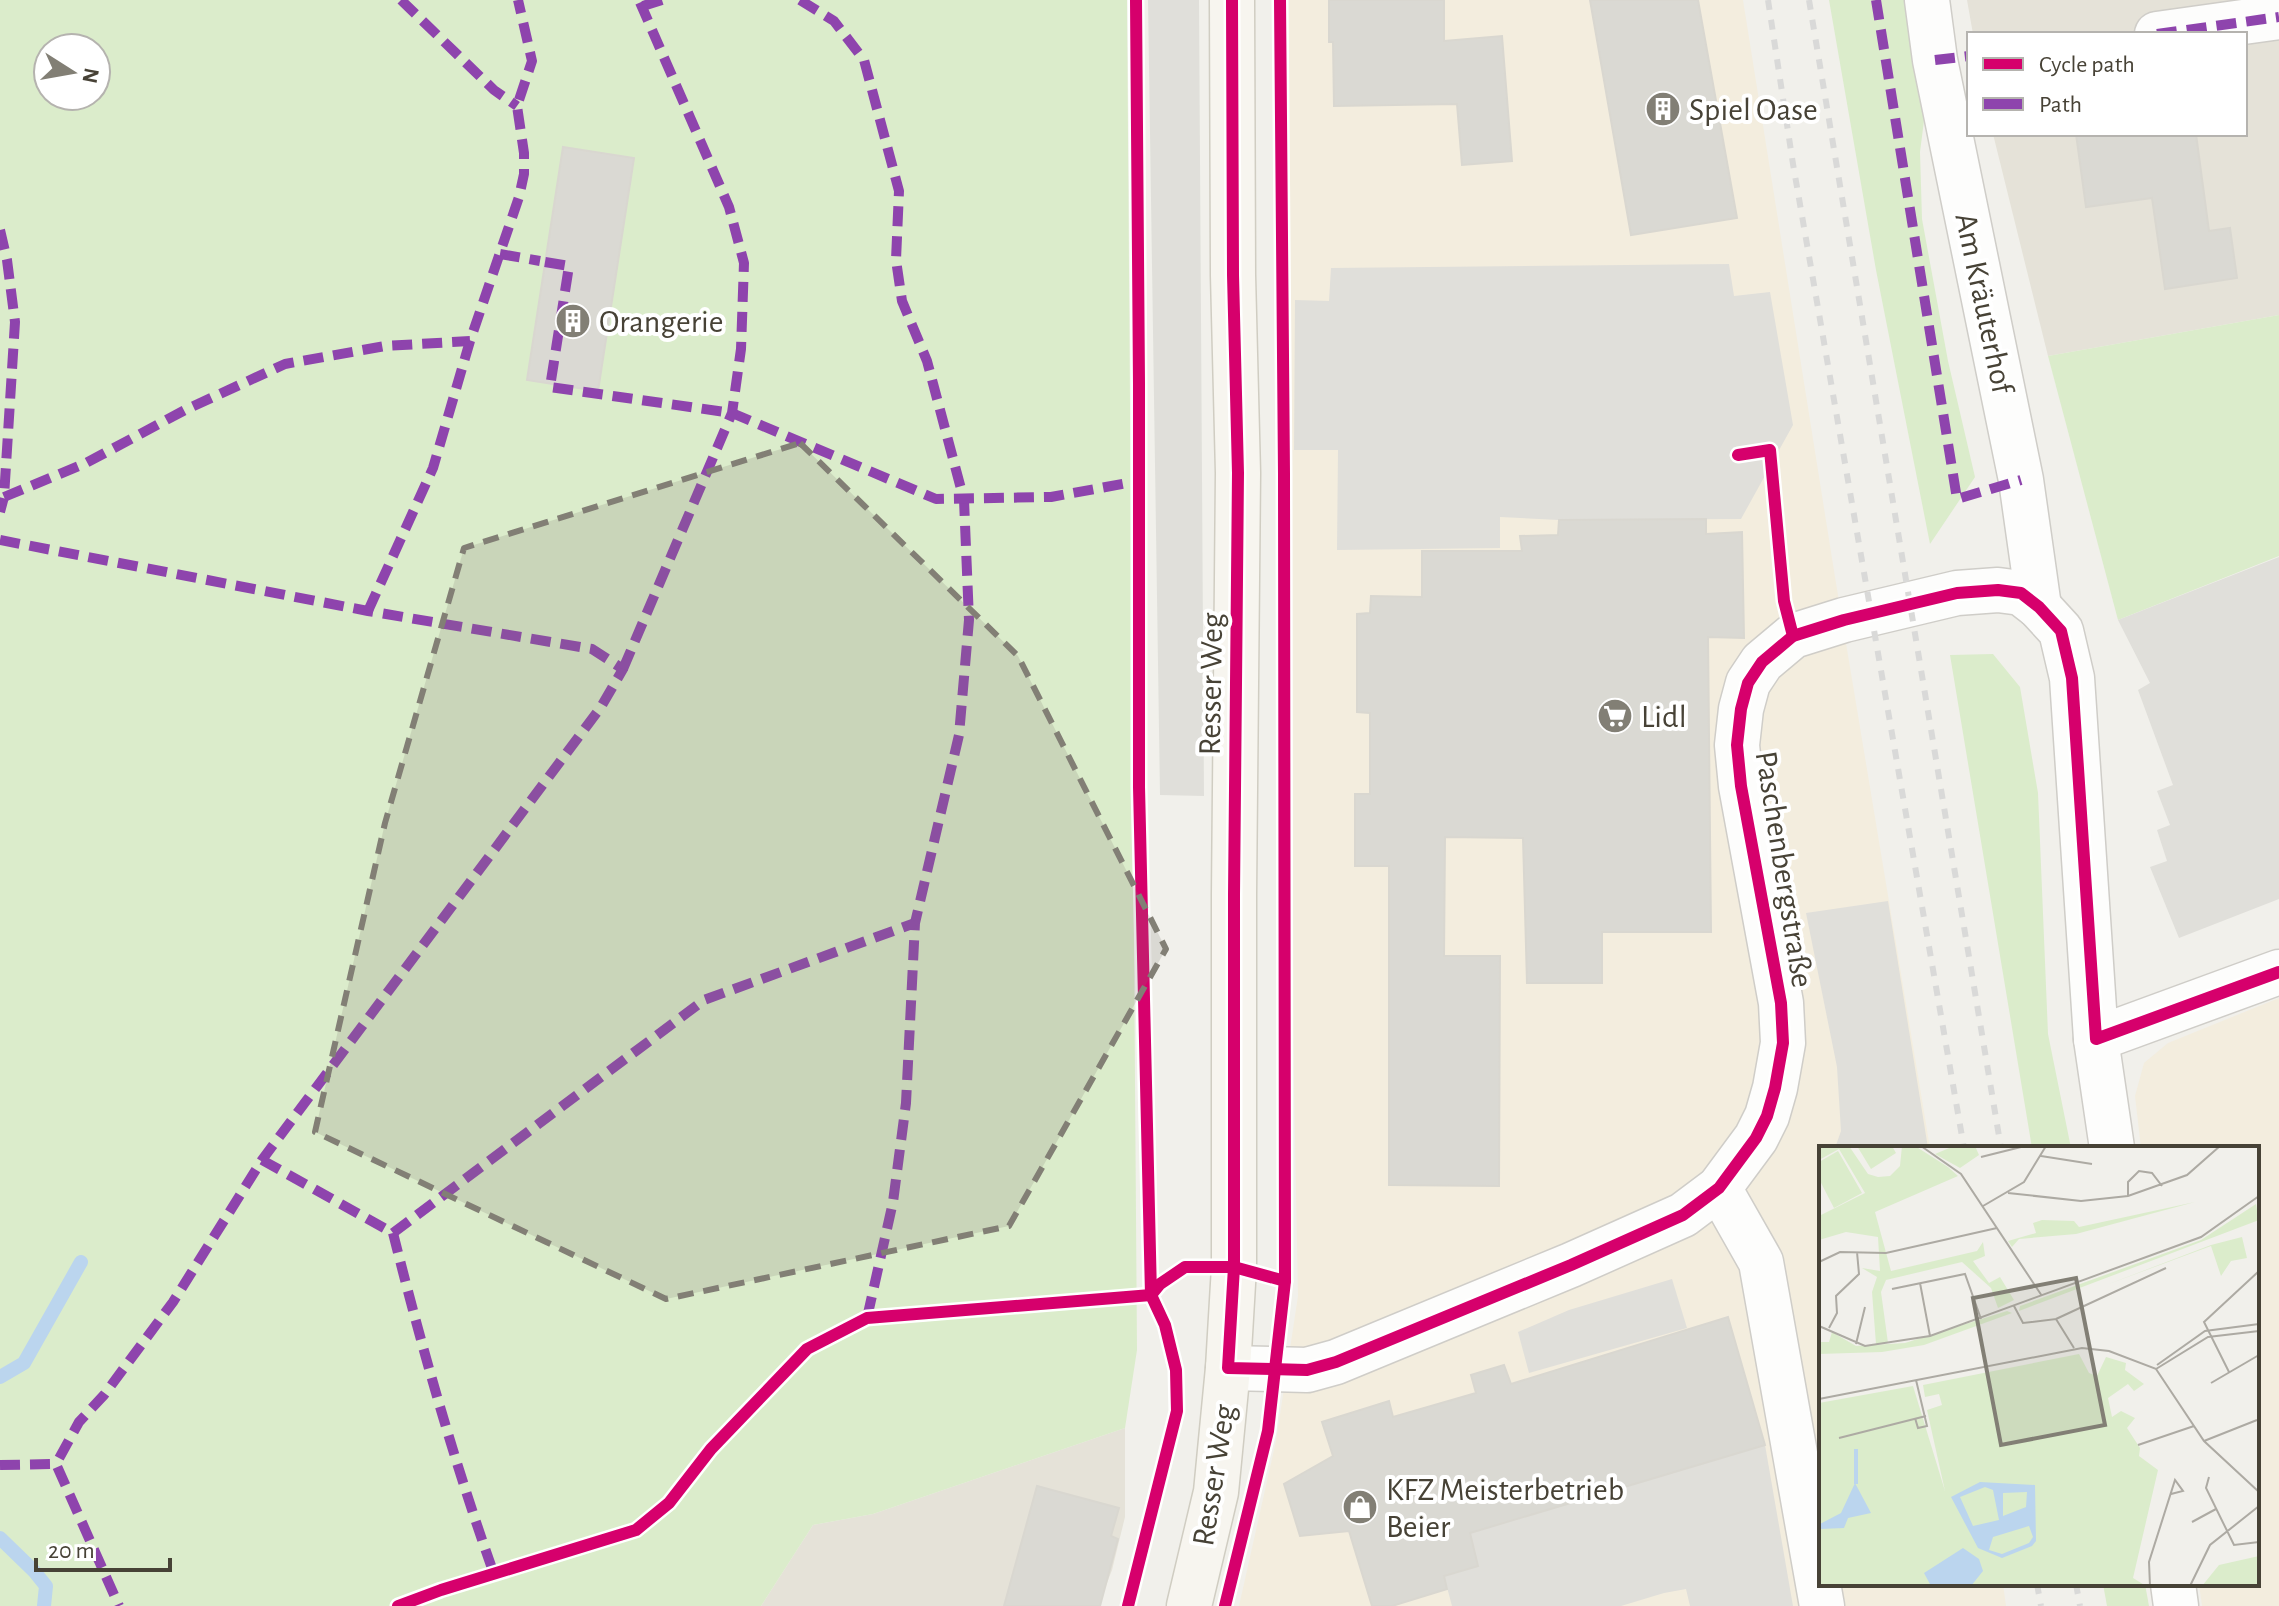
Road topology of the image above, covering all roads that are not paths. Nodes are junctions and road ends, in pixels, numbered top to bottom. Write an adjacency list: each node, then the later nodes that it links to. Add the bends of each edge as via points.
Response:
1 (1232, 0): 11 (main road, Resser Weg, via 1238,488 1234,1267)
2 (1927, 0): 5 (street, Am Kräuterhof)
3 (2279, 17): 4 (street)
4 (2171, 32)
5 (1952, 58): 6 (street, Am Kräuterhof)
6 (2039, 607): 8 (street, Paschenbergstraße, via 2061,631 2072,678); 10 (street, Paschenbergstraße, via 2021,593 1998,590 1957,593 1870,613 1793,636 1762,662 1748,683 1737,745 1781,1003 1783,1043 1767,1116)
7 (2279, 972): 8 (street)
8 (2096, 1039): 9 (street, Paschenbergstraße)
9 (2112, 1146)
10 (1719, 1188): 11 (street, Paschenbergstraße, via 1683,1215 1336,1362 1307,1370); 14 (street, via 1761,1262)
11 (1228, 1368): 13 (main road, Resser Weg, via 1216,1492)
12 (2173, 1586): 15 (street)
13 (1189, 1606)
14 (1822, 1606)
15 (2176, 1606)

